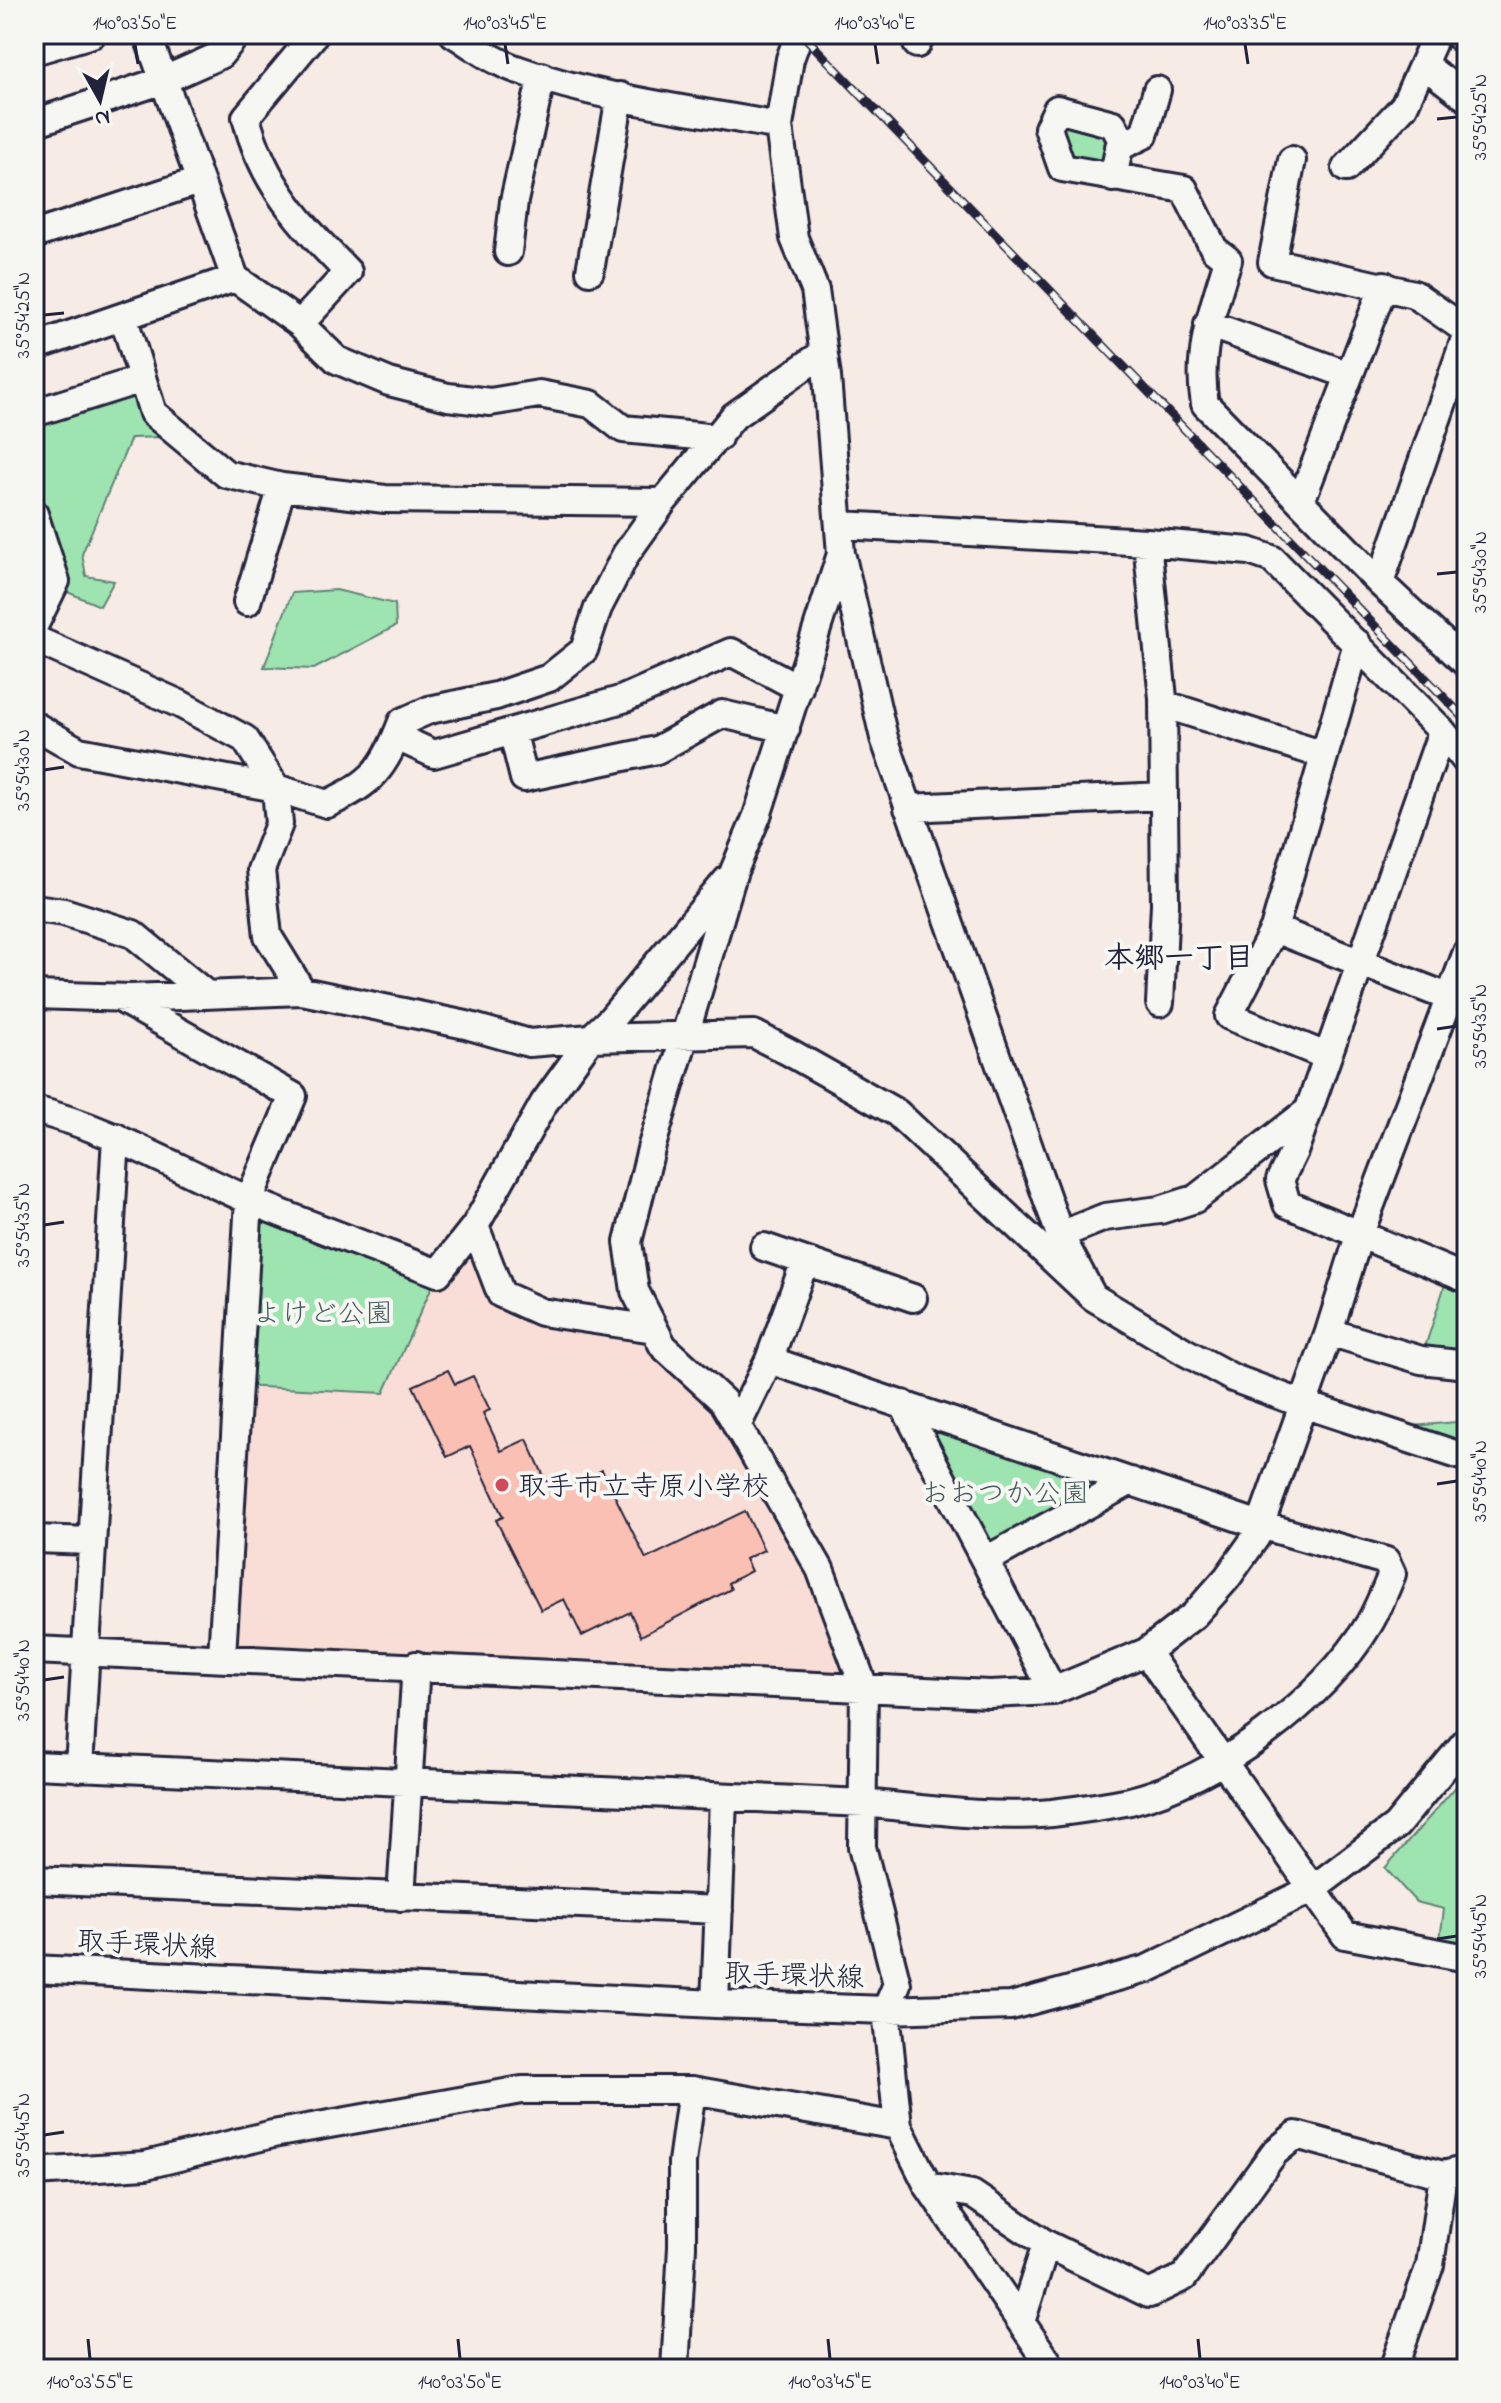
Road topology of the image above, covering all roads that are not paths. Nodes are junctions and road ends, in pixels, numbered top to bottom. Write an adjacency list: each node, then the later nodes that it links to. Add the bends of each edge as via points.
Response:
1 (92, 34): 10 (street)
2 (147, 34): 13 (street)
3 (237, 34): 13 (street, via 220,55)
4 (315, 34): 32 (street, via 246,117 255,152 293,216 348,272)
5 (454, 34): 12 (street, via 486,56)
6 (799, 34): 18 (street)
7 (1430, 34): 11 (street, via 1432,44)
8 (1456, 34): 9 (street)
9 (1467, 44)
10 (34, 51)
11 (1423, 64): 16 (street); 21 (street, via 1404,106)
12 (542, 76): 15 (street); 25 (street)
13 (164, 80): 17 (street); 23 (street)
14 (1157, 90): 19 (street, via 1144,135)
15 (620, 96): 18 (street); 28 (street)
16 (1467, 98)
17 (34, 123)
18 (779, 126): 36 (street, via 794,238 815,290)
19 (1119, 147): 22 (street); 22 (street, via 1113,124 1057,109 1048,128 1062,168)
20 (1292, 160): 27 (street)
21 (1346, 168)
22 (1113, 178): 26 (street, via 1184,189 1214,249)
23 (199, 181): 24 (street); 29 (street)
24 (34, 235)
25 (508, 252)
26 (1228, 260): 27 (street); 33 (street)
27 (1272, 262): 30 (street)
28 (590, 271)
29 (235, 278): 31 (street); 32 (street)
30 (1384, 285): 34 (street, via 1414,294); 37 (street)
31 (124, 319): 35 (street); 38 (street)
32 (300, 324): 40 (street, via 337,360 389,382 490,402 539,394 591,404 623,429)
33 (1208, 324): 37 (street); 42 (street, via 1200,376 1205,404)
34 (1467, 332): 48 (street)
35 (34, 347)
36 (823, 353): 40 (street, via 734,416); 45 (street)
37 (1349, 375): 42 (street)
38 (142, 379): 39 (street); 41 (street, via 153,413 226,474)
39 (34, 413)
40 (718, 438): 43 (street)
41 (282, 487): 43 (street, via 385,499); 49 (street)
42 (1301, 501): 48 (street)
43 (663, 502): 60 (street, via 626,554 598,608 584,650 549,678 402,722)
44 (34, 514): 50 (street, via 56,581)
45 (841, 525): 46 (street); 47 (street)
46 (1147, 542): 52 (street, via 1249,551 1272,559); 55 (street)
47 (841, 554): 54 (street); 65 (street, via 884,738)
48 (1380, 583): 53 (street)
49 (247, 602)
50 (34, 626)
51 (34, 639): 63 (street, via 245,739)
52 (1357, 643): 58 (street); 61 (street)
53 (1465, 655)
54 (799, 688): 57 (street); 59 (street, via 731,652 623,699)
55 (1163, 704): 61 (street); 64 (street)
56 (34, 725): 63 (street, via 79,751)
57 (786, 729): 59 (street, via 722,714 657,750 524,778); 66 (street)
58 (1442, 731): 62 (street); 70 (street)
59 (513, 734): 60 (street, via 434,754)
60 (397, 737): 63 (street, via 388,760 357,790 327,804)
61 (1324, 755): 68 (street)
62 (1467, 762)
63 (276, 788): 71 (street, via 279,824 261,870 268,936)
64 (1164, 796): 65 (street); 76 (street)
65 (908, 808): 85 (street)
66 (734, 871): 77 (street); 78 (street)
67 (34, 908): 72 (street, via 133,934)
68 (1274, 929): 70 (street); 79 (street, via 1229,1016)
69 (1467, 952): 75 (street)
70 (1358, 965): 75 (street); 79 (street)
71 (302, 991): 72 (street); 78 (street, via 529,1043)
72 (206, 994): 74 (street)
73 (34, 995): 74 (street)
74 (115, 995): 83 (street, via 293,1096)
75 (1459, 1001): 86 (street)
76 (1160, 1003)
77 (687, 1034): 78 (street); 90 (street, via 754,1034 897,1113); 92 (street, via 628,1242 635,1291)
78 (591, 1038): 84 (street, via 544,1103)
79 (1326, 1056): 81 (street)
80 (34, 1110): 82 (street)
81 (1308, 1111): 85 (street, via 1195,1199 1105,1217); 86 (street, via 1280,1180 1287,1204)
82 (116, 1137): 83 (street); 103 (street)
83 (249, 1200): 84 (street, via 438,1273); 108 (street)
84 (475, 1226): 92 (street, via 501,1294 541,1312)
85 (1060, 1235): 90 (street)
86 (1359, 1236): 89 (street); 93 (street)
87 (764, 1247): 88 (street)
88 (804, 1264): 91 (street); 94 (street)
89 (1465, 1272)
90 (1093, 1297): 97 (street, via 1233,1378)
91 (913, 1298)
92 (654, 1329): 98 (street, via 663,1346 723,1401)
93 (1329, 1332): 95 (street, via 1421,1360); 97 (street)
94 (769, 1360): 96 (street); 98 (street)
95 (1467, 1365)
96 (903, 1404): 100 (street); 104 (street)
97 (1303, 1404): 99 (street); 101 (street)
98 (737, 1426): 110 (street, via 820,1569)
99 (1467, 1458)
100 (1131, 1481): 101 (street); 104 (street)
101 (1260, 1525): 106 (street, via 1194,1615); 113 (street, via 1386,1561 1392,1574 1369,1624 1331,1675 1267,1731)
102 (34, 1539): 103 (street)
103 (92, 1541): 107 (street)
104 (986, 1560): 111 (street)
105 (34, 1650): 107 (street)
106 (1146, 1652): 111 (street); 113 (street)
107 (86, 1653): 108 (street); 115 (street)
108 (222, 1656): 109 (street)
109 (416, 1665): 110 (street); 116 (street)
110 (864, 1687): 111 (street, via 990,1694); 118 (street)
111 (1053, 1691)
112 (1467, 1740): 120 (street, 取手環状線, via 1396,1826)
113 (1221, 1760): 118 (street, via 1183,1782 1131,1800 1050,1813); 120 (street)
114 (34, 1765): 115 (street)
115 (79, 1768): 116 (street)
116 (407, 1783): 117 (street); 121 (street)
117 (723, 1799): 118 (street); 122 (street)
118 (864, 1803): 126 (street, via 862,1847 897,1984)
119 (34, 1880): 121 (street)
120 (1314, 1888): 123 (street, via 1345,1935); 126 (street, 取手環状線, via 1147,1969 1011,2006)
121 (401, 1897): 122 (street)
122 (719, 1912): 125 (street)
123 (1467, 1958)
124 (34, 1969): 125 (street, 取手環状線)
125 (715, 2004): 126 (street, 取手環状線)
126 (886, 2010): 128 (street)
127 (692, 2090): 128 (street); 129 (street, via 522,2090 273,2134 146,2165); 134 (street, via 682,2162)
128 (898, 2126): 131 (street)
129 (34, 2172)
130 (1455, 2172): 132 (street, via 1296,2135 1274,2153 1184,2277 1149,2294); 136 (street, via 1430,2265)
131 (928, 2186): 132 (street, via 972,2194); 133 (street)
132 (1046, 2244): 133 (street)
133 (1021, 2322): 135 (street)
134 (675, 2369)
135 (1053, 2369)
136 (1393, 2369)

